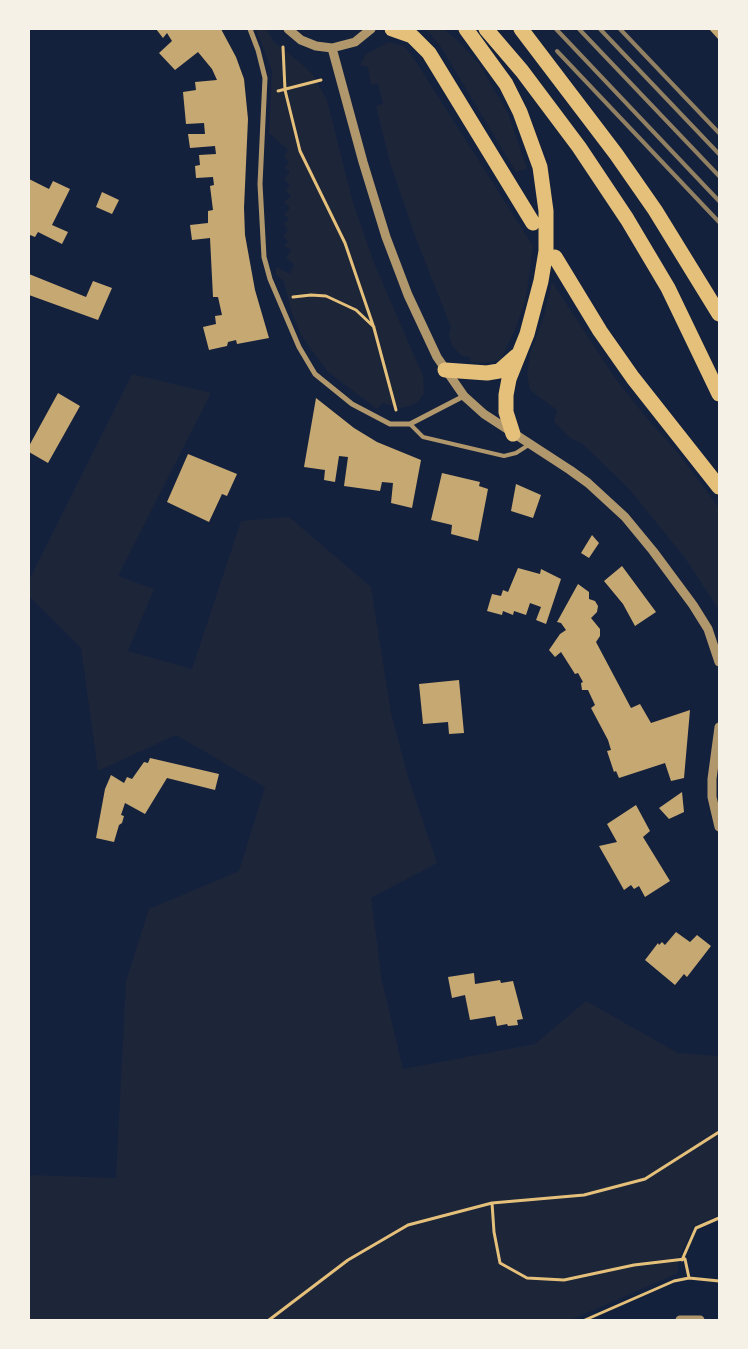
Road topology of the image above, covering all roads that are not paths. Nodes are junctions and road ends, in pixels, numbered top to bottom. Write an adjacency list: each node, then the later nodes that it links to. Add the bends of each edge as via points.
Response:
1 (250, 29): 16 (street, via 264,78 260,184 264,257 278,299 299,348 315,374 352,404 390,424)
2 (288, 29): 8 (street, via 300,40)
3 (371, 29): 8 (street, via 355,42)
4 (392, 29): 9 (highway, via 412,36 429,53)
5 (466, 29): 12 (highway, via 506,84 540,167 546,210 546,251 541,281)
6 (486, 29): 14 (highway, via 579,147 627,219 668,288)
7 (521, 29): 11 (highway, via 655,210)
8 (332, 48): 13 (street, via 386,237 408,295)
9 (534, 222)
10 (555, 257): 19 (highway, via 633,378)
11 (719, 314)
12 (519, 354): 13 (highway, via 499,371 476,374); 17 (highway, via 506,395 506,412)
13 (445, 370): 15 (street)
14 (719, 394)
15 (464, 396): 16 (street); 17 (street)
16 (410, 424): 18 (lane, via 423,436 504,456)
17 (513, 434): 18 (street)
18 (530, 444): 20 (street, via 588,483 639,533 708,629)
19 (719, 487)
20 (719, 662)
21 (719, 727): 22 (street, via 712,779 712,797)
22 (719, 827)
23 (680, 1320): 24 (street)
24 (700, 1320)

